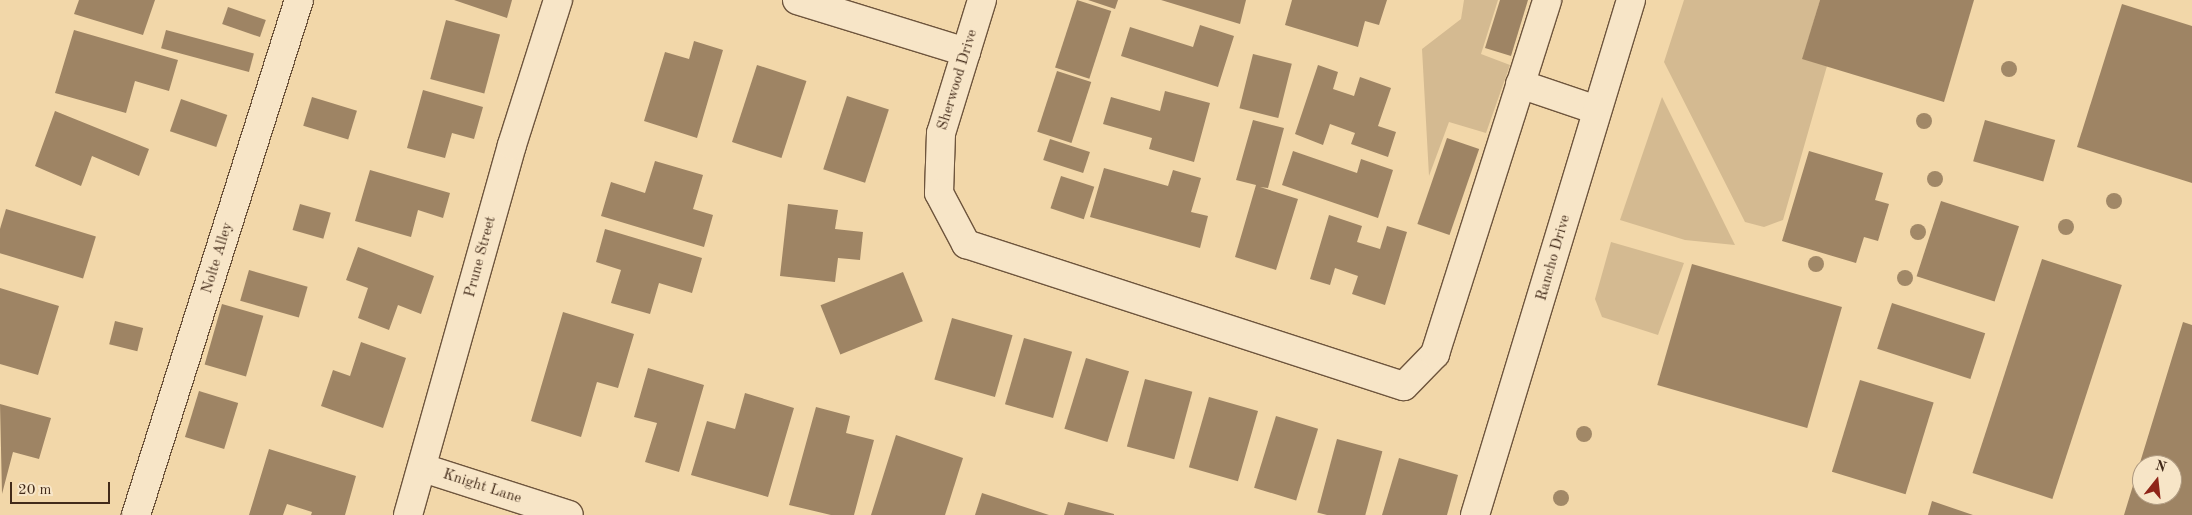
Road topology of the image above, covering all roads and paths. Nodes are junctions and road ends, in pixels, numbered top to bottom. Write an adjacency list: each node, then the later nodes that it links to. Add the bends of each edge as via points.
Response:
1 (299, 0): 11 (street, Nolte Alley)
2 (558, 0): 10 (street, Prune Street, via 512,145)
3 (797, 0): 7 (street)
4 (982, 0): 7 (street, Sherwood Drive)
5 (1547, 0): 8 (street)
6 (1631, 0): 9 (street, Rancho Drive)
7 (966, 52): 8 (street, Sherwood Drive, via 941,133 940,193 966,244 1404,386 1435,354)
8 (1520, 84): 9 (street)
9 (1597, 110): 14 (street, Rancho Drive)
10 (423, 468): 12 (street, Prune Street); 13 (street, Knight Lane)
11 (136, 515)
12 (408, 515)
13 (569, 515)
14 (1475, 515)

